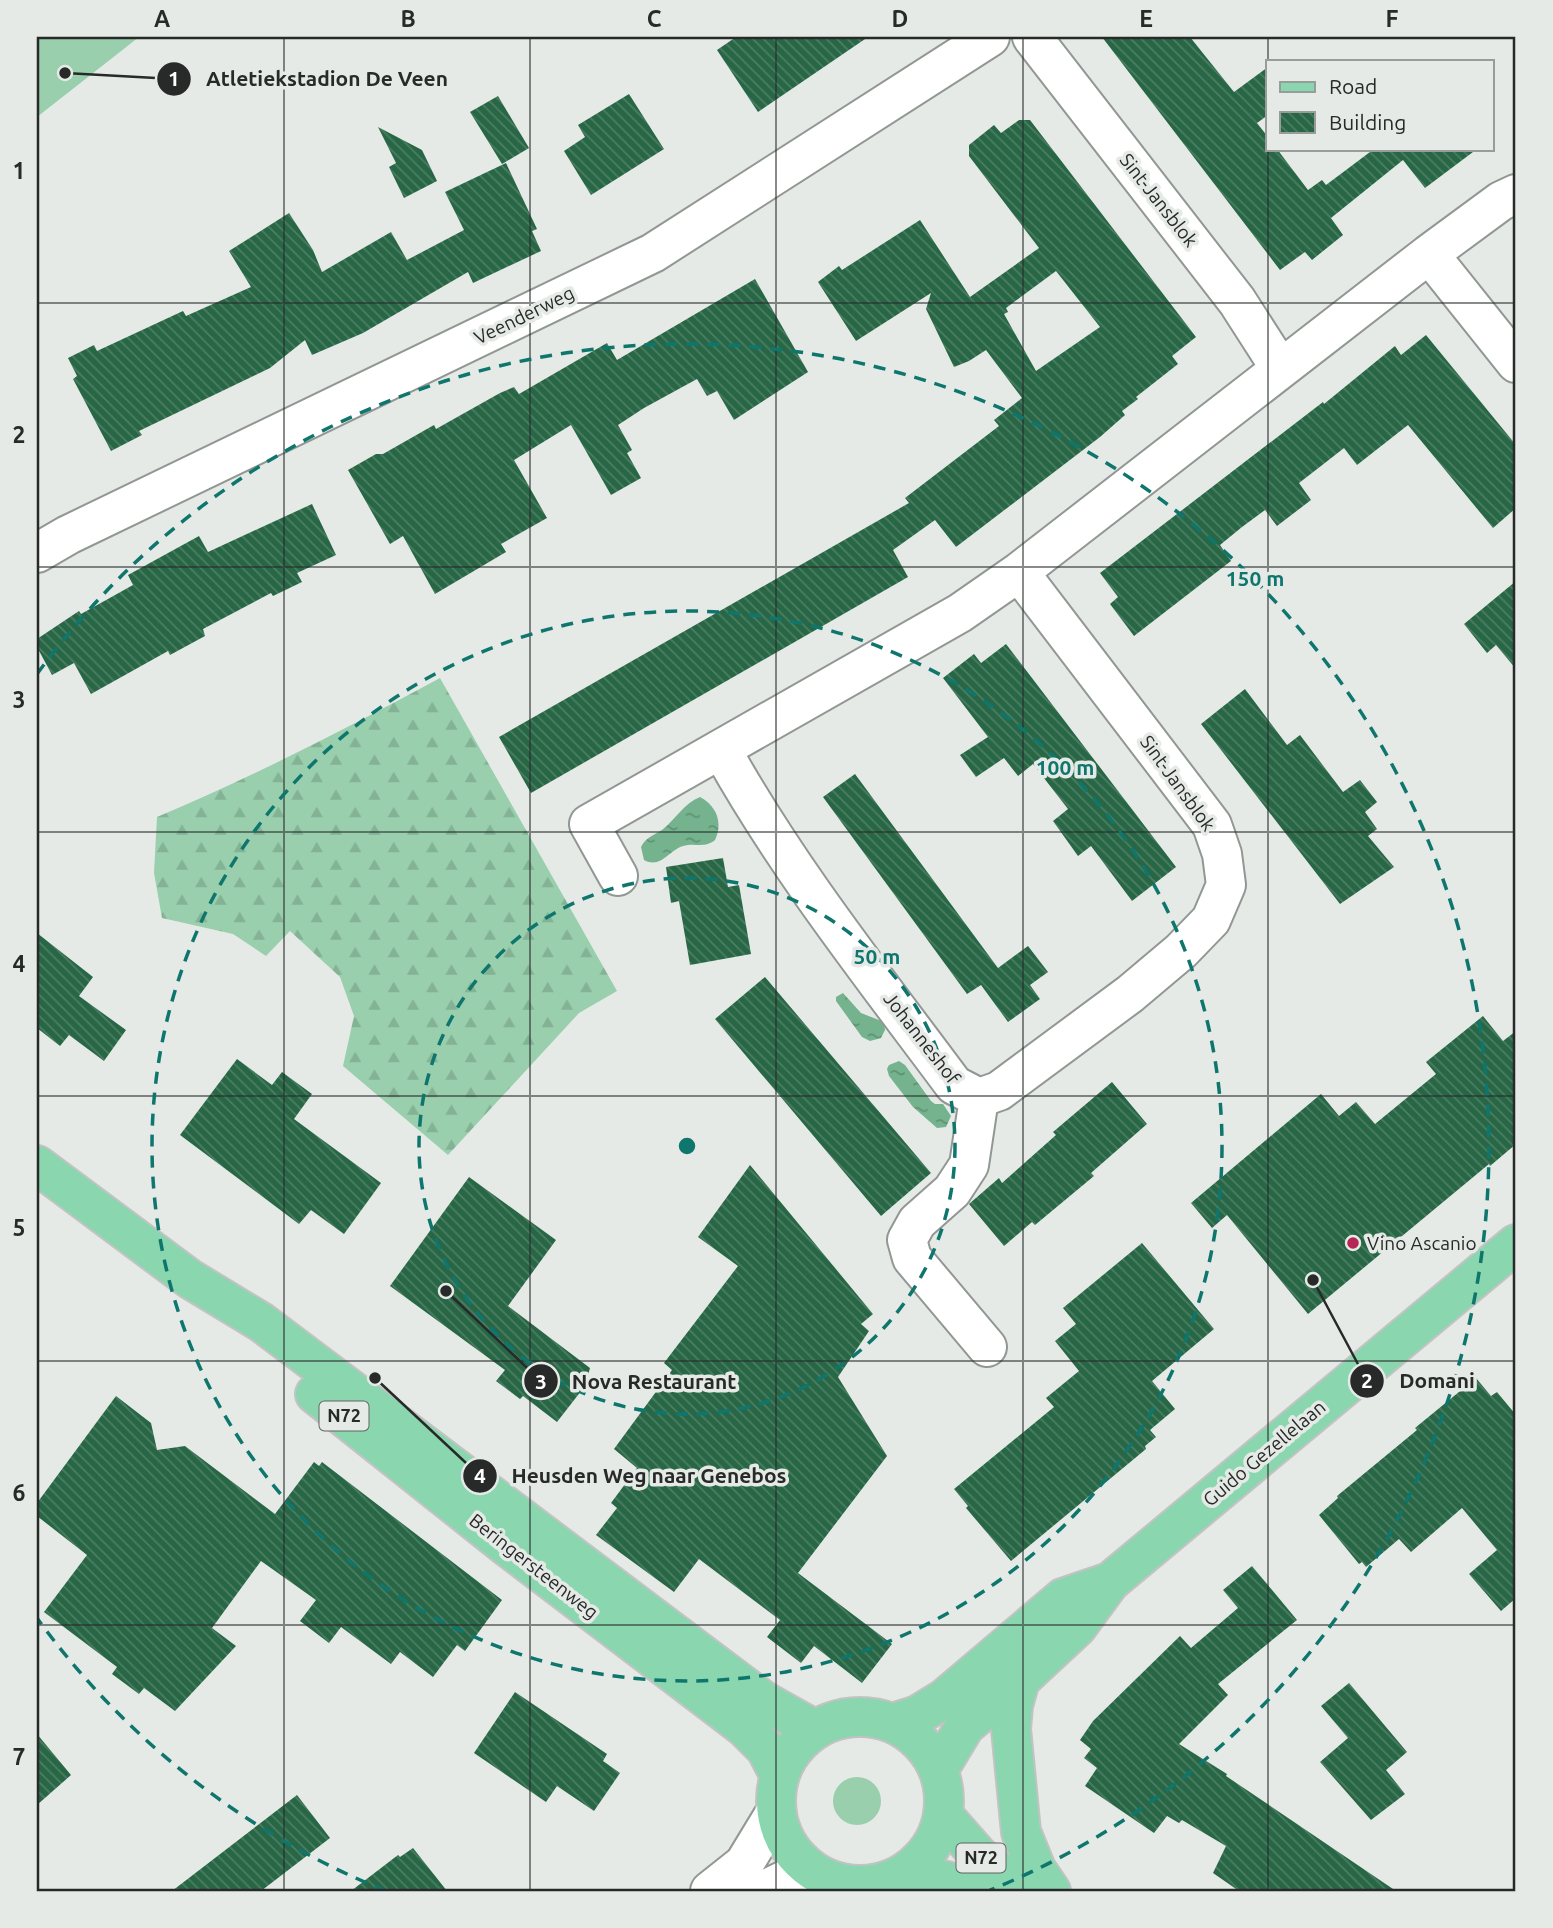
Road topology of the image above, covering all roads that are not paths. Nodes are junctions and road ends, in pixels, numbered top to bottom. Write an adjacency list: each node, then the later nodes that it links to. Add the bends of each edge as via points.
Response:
1 (990, 37): 7 (street, Veenderweg, via 653,253)
2 (1032, 37): 6 (street, Sint-Jansblok, via 1237,301)
3 (1516, 194): 4 (street)
4 (1429, 254): 5 (street); 6 (street)
5 (1516, 363)
6 (1280, 368): 8 (street)
7 (37, 553)
8 (1019, 572): 9 (street, via 960,613); 11 (street, Sint-Jansblok, via 1212,825 1222,854 1226,885 1211,920)
9 (721, 749): 10 (street, via 589,824); 12 (street, Johanneshof, via 823,909 954,1085)
10 (618, 876)
11 (1130, 994): 12 (street, Johanneshof, via 999,1091)
12 (979, 1098): 16 (street, via 969,1165 952,1191 917,1222 907,1240 912,1258)
13 (37, 1165): 15 (main road, Beringersteenweg / N72)
14 (1516, 1244): 17 (main road, Guido Gezellelaan)
15 (190, 1279): 20 (main road, Beringersteenweg / N72, via 261,1322 764,1701); 22 (main road, Beringersteenweg / N72, via 244,1337 744,1727 766,1749)
16 (987, 1348)
17 (1110, 1581): 18 (main road, Guido Gezellelaan, via 1077,1627); 19 (main road, Guido Gezellelaan, via 1063,1598 944,1699)
18 (1020, 1680): 21 (main road, Guido Gezellelaan, via 965,1726); 31 (main road, via 1011,1729 1021,1832)
19 (893, 1723): 20 (main road, N72, via 867,1716 839,1718); 21 (main road, N72, via 921,1741)
20 (814, 1729): 22 (main road, N72, via 793,1749)
21 (939, 1769): 24 (main road, N72, via 945,1792)
22 (779, 1774): 23 (main road, N72)
23 (775, 1813): 25 (main road, N72, via 788,1846); 27 (street, via 744,1864)
24 (944, 1816): 26 (main road, N72, via 931,1847); 30 (main road, N72, via 980,1857)
25 (813, 1871): 26 (main road, N72, via 860,1886 885,1882); 28 (street)
26 (908, 1871): 29 (main road, N72, via 960,1884)
27 (710, 1891)
28 (762, 1891)
29 (969, 1891)
30 (1025, 1891)
31 (1051, 1891)

